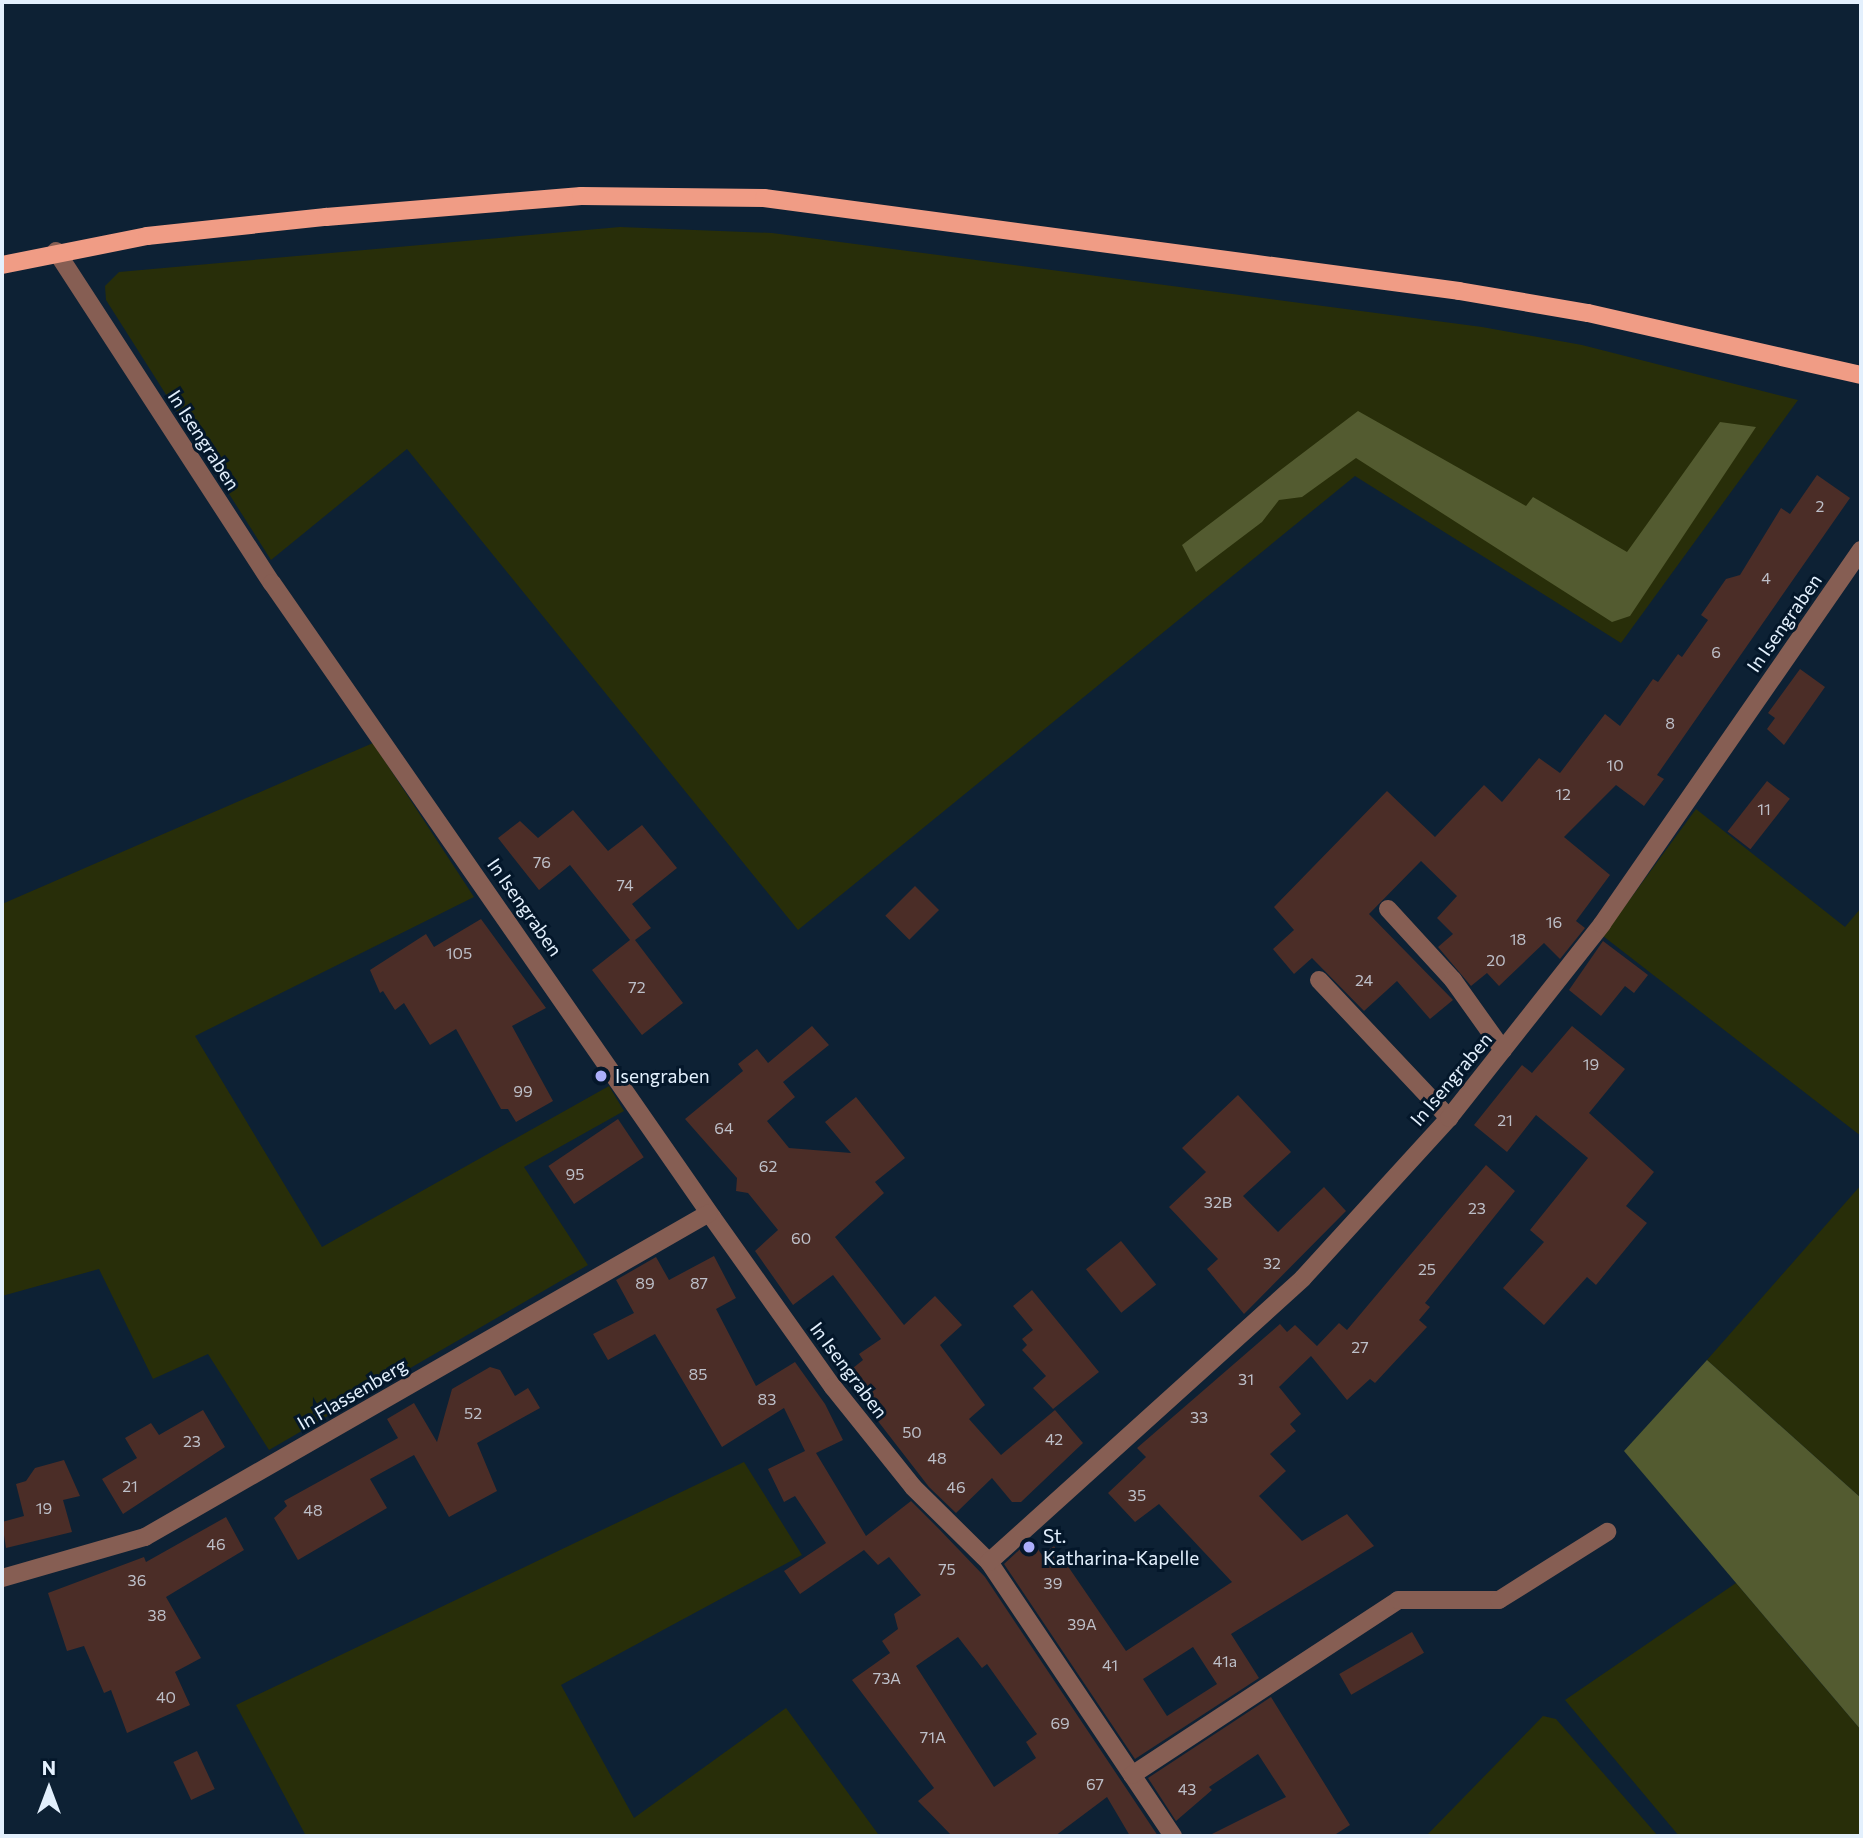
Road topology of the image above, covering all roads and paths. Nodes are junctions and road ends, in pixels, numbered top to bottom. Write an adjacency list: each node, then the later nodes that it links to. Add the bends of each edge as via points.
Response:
1 (56, 251): 2 (main road); 3 (main road, via 188,232 581,196 764,198 1460,291 1588,313); 9 (street, In Isengraben, via 272,583)
2 (2, 265)
3 (1861, 376)
4 (1861, 550): 7 (street, In Isengraben, via 1602,924)
5 (1388, 909): 7 (street, via 1453,979)
6 (1319, 979): 8 (street)
7 (1503, 1050): 8 (street, In Isengraben)
8 (1449, 1118): 11 (street, In Isengraben, via 1303,1278)
9 (709, 1213): 11 (street, In Isengraben, via 833,1387 913,1487); 12 (street, In Flassenberg, via 145,1537)
10 (1607, 1532): 13 (street, via 1499,1600 1398,1600)
11 (989, 1562): 13 (street, In Isengraben)
12 (2, 1578)
13 (1132, 1775): 14 (street, In Isengraben)
14 (1173, 1836)

